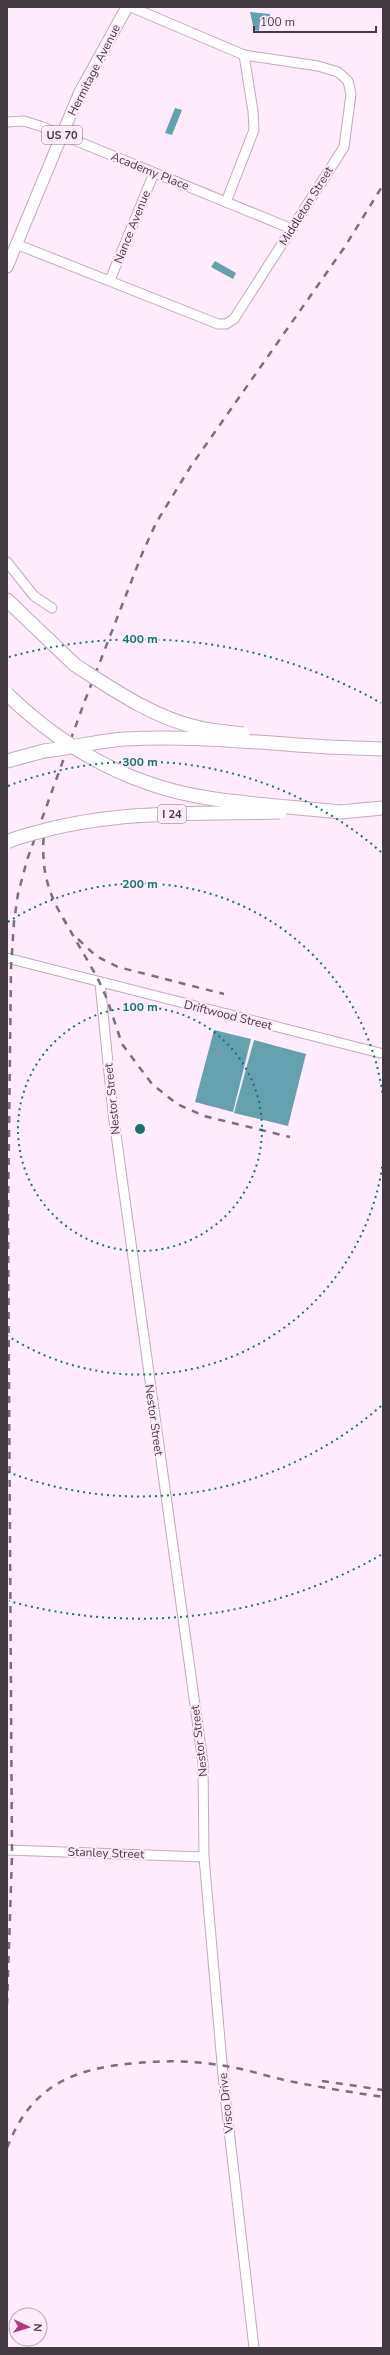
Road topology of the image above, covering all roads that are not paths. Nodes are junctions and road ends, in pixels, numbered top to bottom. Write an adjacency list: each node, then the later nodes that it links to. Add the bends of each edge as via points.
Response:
1 (127, 7): 5 (main road, Hermitage Avenue / US 70, via 79,94)
2 (131, 7): 3 (street, Middleton Street)
3 (244, 55): 7 (street, via 254,130); 8 (street, Middleton Street, via 318,66 338,72 348,81 351,94 344,147)
4 (7, 122): 5 (street, Academy Place, via 24,121)
5 (61, 136): 6 (street, Academy Place); 9 (main road, Hermitage Avenue / US 70)
6 (154, 173): 7 (street, Academy Place); 11 (street, Nance Avenue)
7 (226, 202): 8 (street, Academy Place)
8 (292, 229): 11 (street, Middleton Street, via 234,319 226,324 218,324)
9 (16, 244): 10 (main road, Hermitage Avenue / US 70); 11 (street, Middleton Street)
10 (7, 267)
11 (110, 280)
12 (7, 562): 14 (street, via 34,596)
13 (7, 600): 16 (highway, bridge, via 75,665 132,702 165,717 200,728)
14 (52, 608)
15 (7, 694): 20 (highway, bridge, via 72,748 128,776 158,787 208,799)
16 (328, 747): 17 (highway); 18 (highway, bridge, via 197,739 127,739 91,742)
17 (383, 749)
18 (7, 761)
19 (383, 808): 20 (highway, I 24)
20 (340, 812): 21 (highway, I 24, bridge, via 172,814 104,819 56,827)
21 (7, 842)
22 (7, 958): 23 (street, Driftwood Street)
23 (100, 983): 24 (street, Driftwood Street); 26 (street, Nestor Street, via 114,1120 203,1763)
24 (380, 1053)
25 (7, 1850): 26 (street, Stanley Street)
26 (204, 1857): 27 (street, Visco Drive, via 224,2086)
27 (254, 2348)

